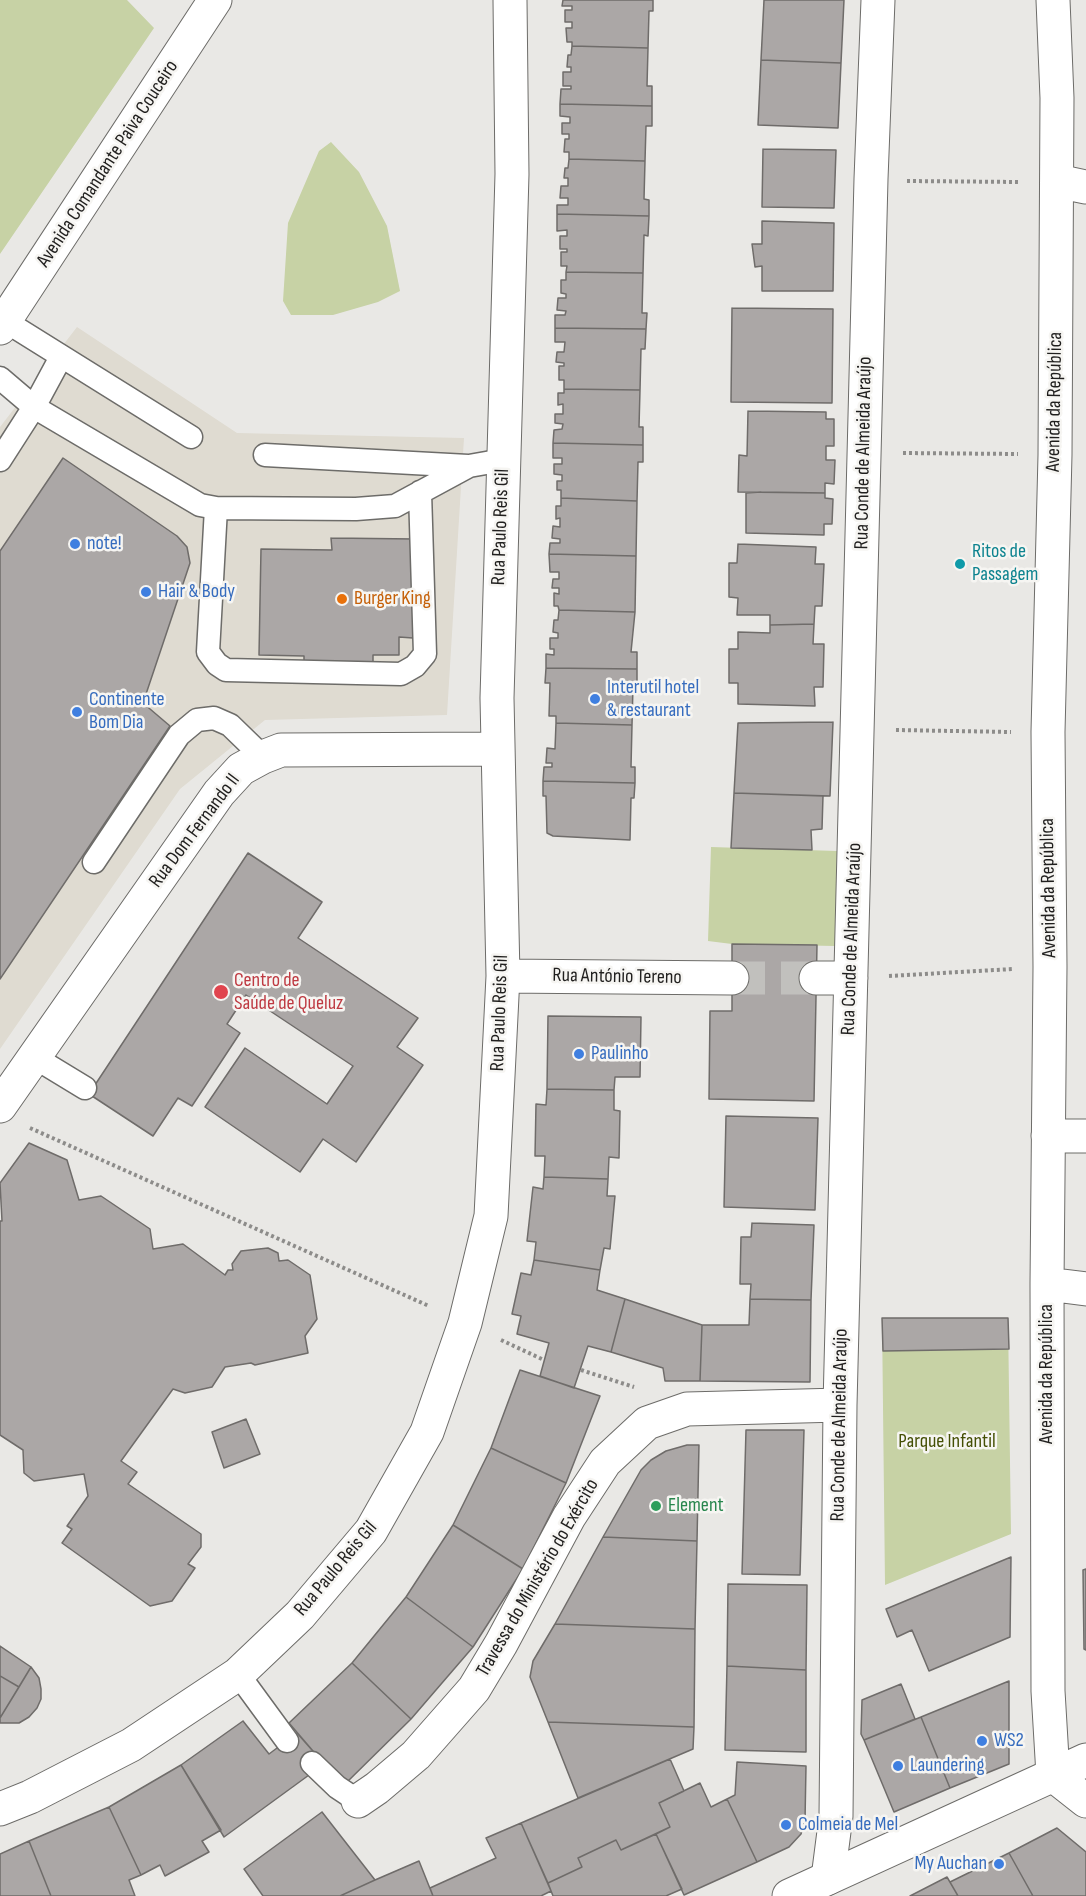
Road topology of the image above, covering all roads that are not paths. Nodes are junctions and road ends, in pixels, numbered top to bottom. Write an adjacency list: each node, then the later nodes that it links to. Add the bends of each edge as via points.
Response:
1 (215, 0): 6 (street, Avenida Comandante Paiva Couceiro)
2 (510, 0): 13 (street, Rua Paulo Reis Gil, via 512,174)
3 (878, 0): 23 (street, Rua Conde de Almeida Araújo)
4 (1053, 0): 5 (street, Avenida da República, via 1057,98)
5 (1071, 184): 27 (street, Avenida da República, via 1055,455 1048,732)
6 (3, 325): 7 (lane)
7 (61, 357): 9 (lane); 10 (lane)
8 (0, 378): 9 (lane)
9 (34, 407): 11 (lane); 16 (lane, via 200,505)
10 (191, 437)
11 (2, 454)
12 (265, 455): 14 (lane)
13 (503, 460): 14 (lane); 17 (street, Rua Paulo Reis Gil)
14 (469, 466): 15 (lane)
15 (420, 492): 16 (lane, via 395,506); 16 (lane, via 425,654 401,674 226,670 217,664 208,652)
16 (216, 508)
17 (497, 749): 18 (street, Rua Dom Fernando II, via 281,750); 20 (street, Rua Paulo Reis Gil)
18 (263, 757): 19 (lane, via 230,725 214,718 197,720 179,735); 24 (street, Rua Dom Fernando II, via 241,770 219,793)
19 (94, 862)
20 (503, 976): 21 (street, Rua António Tereno); 32 (street, Rua Paulo Reis Gil, via 491,1216 465,1323 427,1432 371,1531 300,1615)
21 (732, 978)
22 (816, 978): 23 (street)
23 (851, 978): 31 (street, Rua Conde de Almeida Araújo)
24 (34, 1057): 25 (lane); 26 (street, Rua Dom Fernando II)
25 (85, 1088)
26 (11, 1115)
27 (1048, 1136): 28 (street); 29 (street, Avenida da República)
28 (1086, 1136)
29 (1047, 1284): 30 (street); 36 (street, Avenida da República, via 1048,1691)
30 (1086, 1289)
31 (840, 1405): 37 (street, Travessa do Ministério do Exército, via 687,1409 647,1423 605,1462 575,1508 474,1689 416,1755); 40 (street, Rua Conde de Almeida Araújo, via 836,1816)
32 (238, 1674): 33 (lane); 39 (street, Rua Paulo Reis Gil, via 131,1744)
33 (287, 1741)
34 (1086, 1760): 36 (street)
35 (312, 1763): 37 (lane, Travessa do Ministério do Exército)
36 (1053, 1775): 38 (street); 40 (street)
37 (358, 1801)
38 (1086, 1801)
39 (0, 1809)
40 (828, 1878): 41 (street)
41 (789, 1896)

